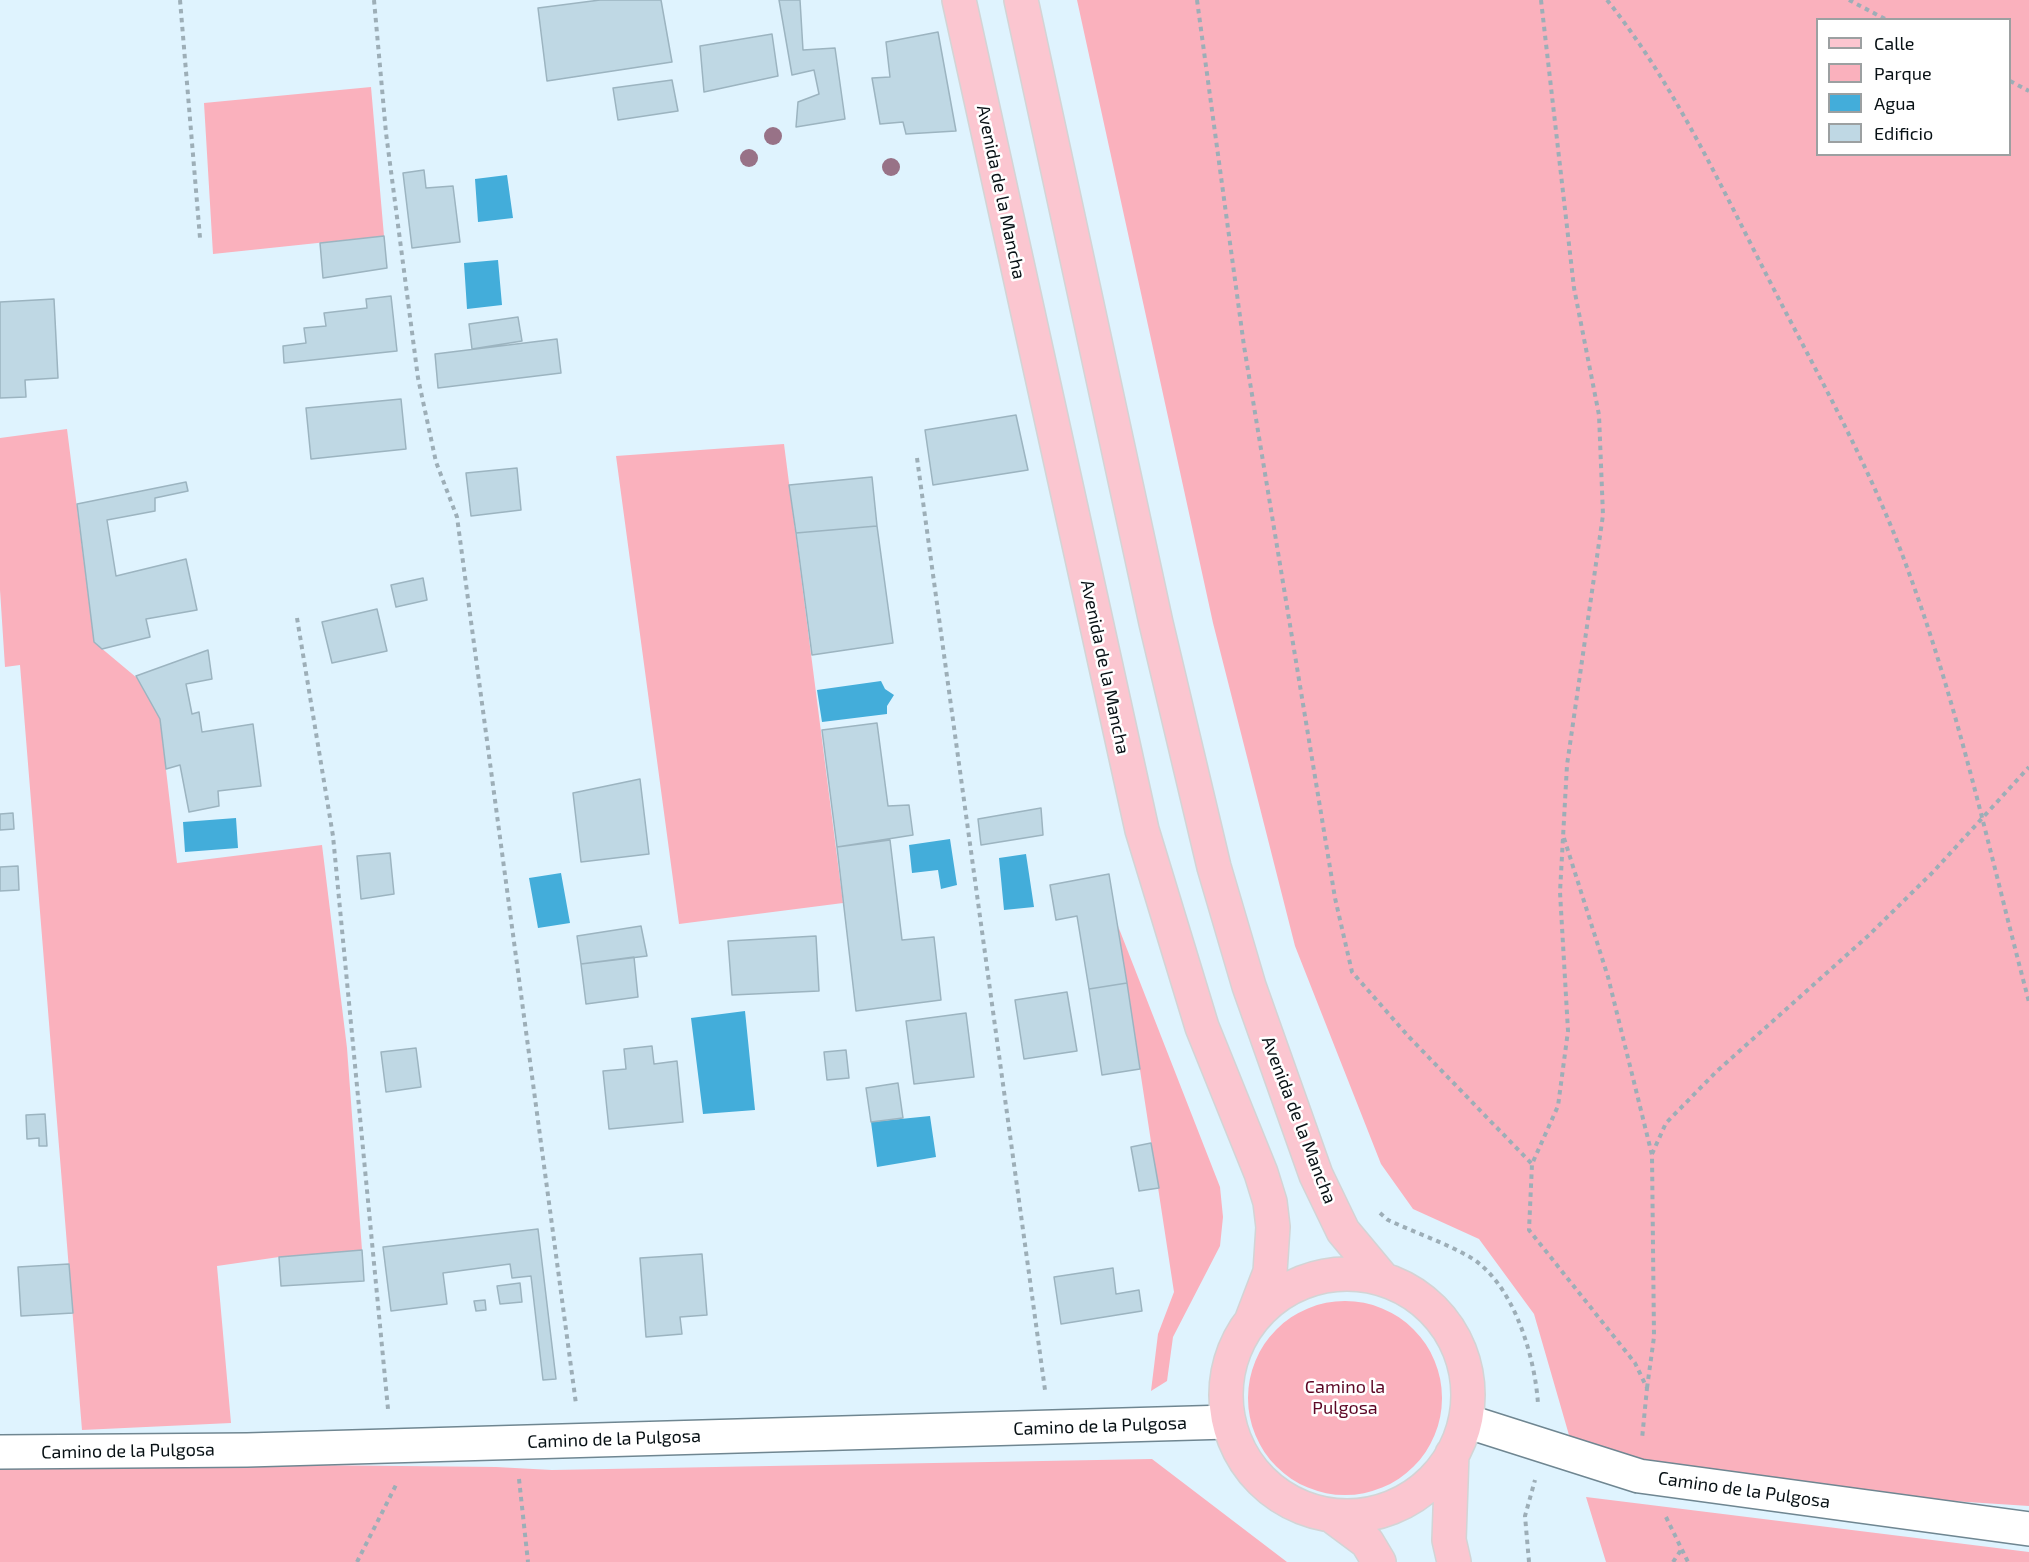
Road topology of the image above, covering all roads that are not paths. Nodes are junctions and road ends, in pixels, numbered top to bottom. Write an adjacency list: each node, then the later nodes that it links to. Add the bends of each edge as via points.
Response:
1 (959, 0): 4 (main road, Avenida de la Mancha, via 1142,830 1202,1027 1262,1173 1270,1202 1273,1249 1263,1296)
2 (1021, 0): 3 (main road, Avenida de la Mancha, via 1155,623 1214,867 1249,986 1316,1175 1343,1232)
3 (1383, 1279): 4 (main road, via 1347,1273 1316,1277 1281,1292); 5 (main road, via 1416,1296 1441,1319 1460,1350 1467,1382)
4 (1252, 1319): 6 (main road, via 1236,1344 1227,1376)
5 (1467, 1421): 8 (main road); 10 (street, Camino de la Pulgosa, via 1639,1476)
6 (1228, 1422): 7 (street, Camino de la Pulgosa); 9 (main road, via 1242,1458 1269,1488 1306,1510)
7 (0, 1452)
8 (1452, 1454): 9 (main road, via 1430,1484 1402,1503 1370,1515); 12 (main road, via 1449,1540)
9 (1332, 1516): 11 (main road, via 1367,1542)
10 (2028, 1529)
11 (1378, 1562)
12 (1454, 1562)

